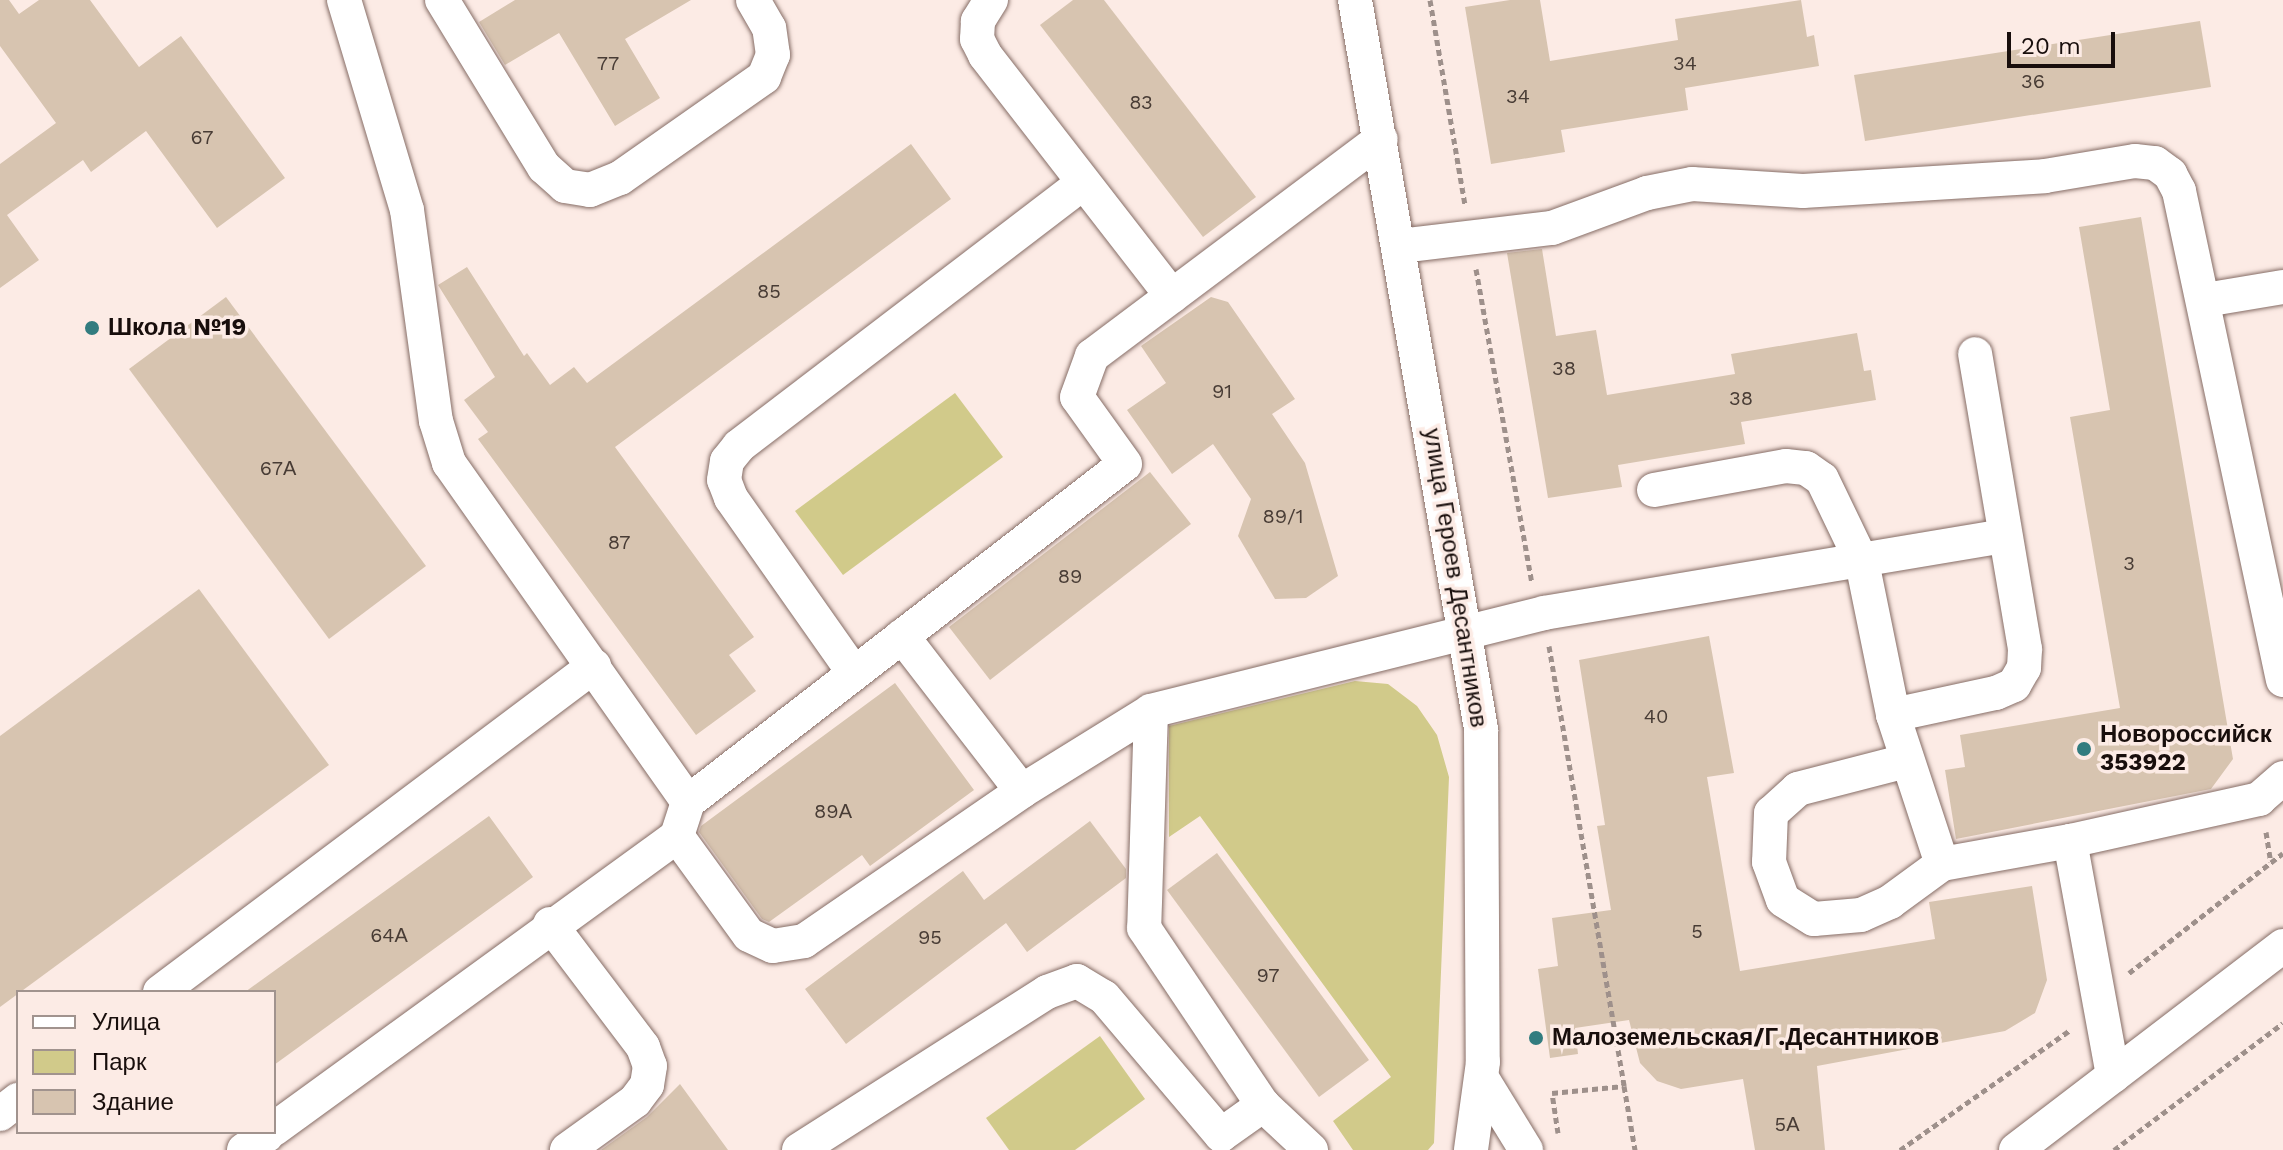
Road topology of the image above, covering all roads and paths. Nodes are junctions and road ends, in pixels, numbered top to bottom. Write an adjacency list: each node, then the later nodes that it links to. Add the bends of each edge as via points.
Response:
1 (344, 0): 21 (street, via 407,210 441,442 461,482)
2 (442, 0): 3 (street, via 544,167 565,186 590,190 620,178 764,77 773,55 769,28)
3 (753, 0)
4 (991, 0): 8 (street, via 978,21 977,39 985,55)
5 (1355, 0): 7 (street, улица Героев Десантников)
6 (1430, 0): 9 (path)
7 (1381, 139): 10 (street, улица Героев Десантников); 12 (street)
8 (1083, 183): 12 (street); 22 (street, via 739,446 727,461 724,480 731,498)
9 (1470, 236): 10 (street); 13 (street, via 1552,228 1647,193 1692,184 1803,191 2045,176 2145,162 2170,174 2179,191); 18 (path, via 1526,566)
10 (1400, 246): 19 (street, улица Героев Десантников)
11 (2283, 287): 13 (street)
12 (1172, 296): 20 (street, via 1092,356 1077,397 1125,464)
13 (2205, 300): 23 (street)
14 (1975, 354): 16 (street)
15 (1654, 490): 17 (street, via 1786,466 1806,468 1822,479)
16 (2004, 536): 17 (street); 25 (street, via 2025,649 2019,676 1996,693)
17 (1862, 562): 18 (street); 25 (street)
18 (1544, 613): 19 (street); 39 (path)
19 (1466, 629): 24 (street); 38 (street, улица Героев Десантников, via 1481,729)
20 (902, 636): 22 (street); 28 (street)
21 (594, 666): 29 (street); 35 (street)
22 (854, 673): 29 (street)
23 (2283, 680)
24 (1151, 711): 28 (street); 41 (street, via 1144,928)
25 (1893, 715): 26 (street)
26 (1906, 761): 32 (street); 32 (street, via 1798,789 1771,813 1769,862 1783,900 1814,919 1871,911)
27 (2283, 778): 31 (street, via 2259,799)
28 (1022, 791): 30 (street, via 804,941 773,946 749,935)
29 (688, 802): 30 (street)
30 (677, 836): 33 (street)
31 (2070, 841): 32 (street); 37 (street)
32 (1942, 864)
33 (550, 924): 43 (street); 45 (street, via 643,1047 650,1066 647,1085 635,1101)
34 (2283, 946): 37 (street)
35 (163, 990)
36 (2283, 1023): 53 (path)
37 (2113, 1076): 52 (street)
38 (1483, 1080): 48 (street, улица Героев Десантников); 49 (street)
39 (1624, 1086): 50 (path, via 1552,1093); 51 (path)
40 (16, 1102): 42 (street)
41 (1263, 1105): 44 (street); 47 (street)
42 (0, 1114)
43 (276, 1131)
44 (1212, 1142): 46 (street, via 1104,997 1077,981 1047,992)
45 (567, 1150)
46 (799, 1150)
47 (1311, 1150)
48 (1471, 1150)
49 (1526, 1150)
50 (1561, 1150)
51 (1635, 1150)
52 (2016, 1150)
53 (2114, 1150)

